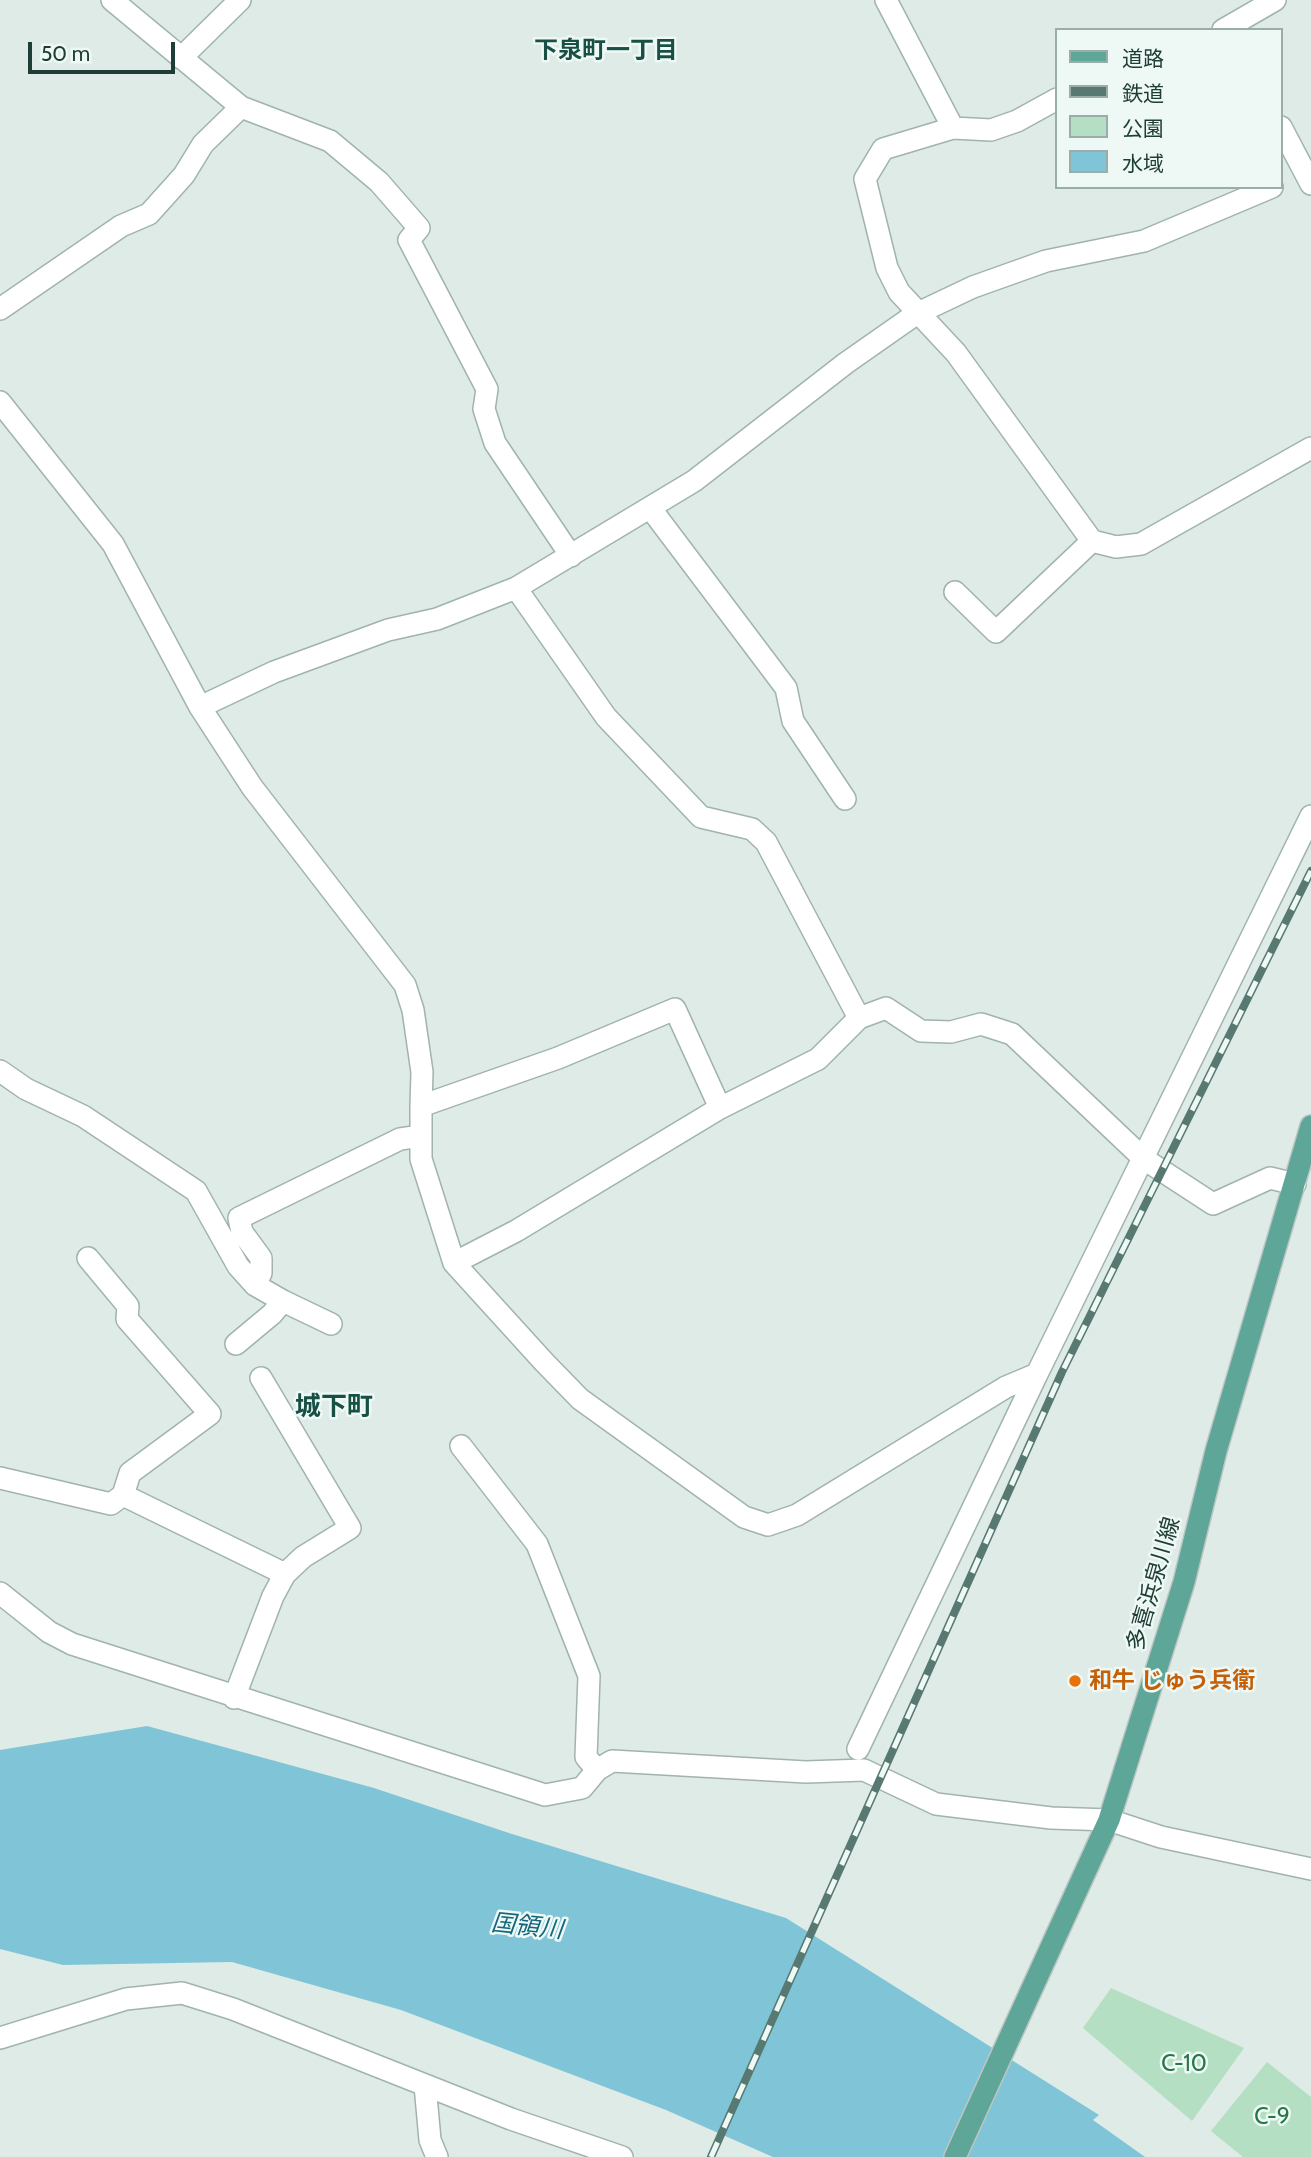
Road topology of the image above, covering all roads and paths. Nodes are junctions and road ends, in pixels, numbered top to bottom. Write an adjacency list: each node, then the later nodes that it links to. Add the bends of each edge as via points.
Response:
1 (112, 0): 6 (street)
2 (240, 0): 6 (street)
3 (886, 0): 9 (street)
4 (1275, 0): 5 (street)
5 (1230, 28)
6 (181, 58): 8 (street)
7 (1056, 100): 9 (street, via 991,130)
8 (241, 107): 14 (street, via 204,144 149,214 121,226); 20 (street, via 330,141 379,182 419,228 409,240 487,389 484,409 495,443)
9 (953, 128): 15 (street, via 883,149 865,179 887,268)
10 (1283, 131): 11 (street)
11 (1311, 182): 12 (street)
12 (1283, 186)
13 (1267, 189): 15 (street, via 1144,241 1046,261 972,287)
14 (0, 309)
15 (916, 314): 18 (street); 19 (street, via 956,353)
16 (0, 401): 23 (street, via 113,544)
17 (1311, 448): 19 (street, via 1142,544 1116,547)
18 (651, 509): 20 (street); 24 (street, via 786,688 793,721)
19 (1092, 541): 22 (street, via 996,632)
20 (571, 556): 21 (street)
21 (516, 588): 23 (street, via 274,672); 26 (street, via 606,717 701,817 752,829 766,842)
22 (955, 593)
23 (200, 707): 28 (street, via 252,787 405,985 422,1072)
24 (845, 799)
25 (1311, 816): 33 (street)
26 (859, 1018): 29 (street, via 818,1059); 33 (street, via 886,1008 921,1031 951,1032 981,1024 1012,1034)
27 (0, 1071): 37 (street, via 83,1116 196,1191 238,1266)
28 (421, 1106): 29 (street, via 558,1058 675,1009); 31 (street)
29 (720, 1108): 36 (street, via 516,1231)
30 (1311, 1126): 32 (main road, 多喜浜泉川線)
31 (421, 1136): 36 (street, via 421,1159); 37 (street, via 400,1139 239,1218 242,1232 261,1258)
32 (1308, 1149): 34 (main road, 多喜浜泉川線)
33 (1144, 1159): 34 (street, via 1213,1204 1270,1178); 41 (street)
34 (1294, 1184): 51 (main road, 多喜浜泉川線, via 1216,1451 1184,1582)
35 (88, 1258): 45 (street, via 128,1306 127,1319 210,1414 130,1473)
36 (454, 1263): 41 (street, via 580,1399 744,1517 768,1525 797,1515 1006,1387)
37 (255, 1285): 38 (street)
38 (283, 1301): 39 (street); 40 (street)
39 (331, 1324)
40 (236, 1344)
41 (1037, 1374): 49 (street)
42 (261, 1378): 46 (street, via 350,1528)
43 (461, 1447): 50 (street, via 537,1544 589,1676 586,1757)
44 (0, 1478): 45 (street, via 111,1504)
45 (123, 1495): 46 (street)
46 (285, 1574): 48 (street)
47 (0, 1593): 48 (street, via 49,1633 72,1644)
48 (234, 1698): 50 (street, via 545,1795 582,1788)
49 (858, 1749)
50 (597, 1770): 51 (street, via 612,1761 806,1772 864,1770 936,1804)
51 (1109, 1820): 52 (street, via 1161,1838); 57 (main road, 多喜浜泉川線)
52 (1311, 1869)
53 (0, 2038): 54 (street, via 126,1999 182,1993)
54 (425, 2085): 55 (street, via 430,2140); 56 (street)
55 (437, 2157)
56 (622, 2157)
57 (956, 2157)

